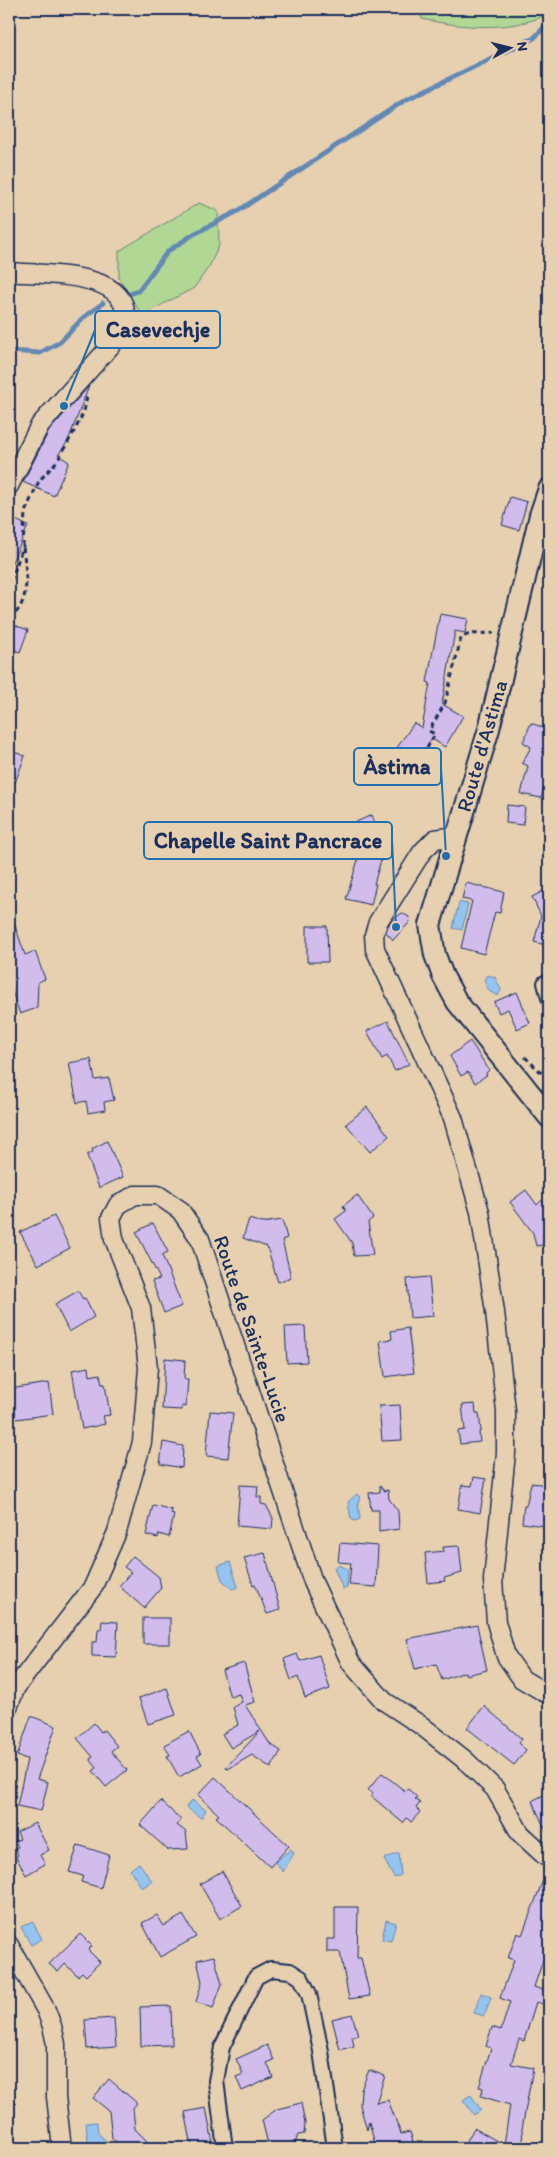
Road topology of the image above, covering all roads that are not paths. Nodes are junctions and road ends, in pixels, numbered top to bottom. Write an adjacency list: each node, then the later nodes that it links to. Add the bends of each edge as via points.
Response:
1 (9, 272): 2 (street, via 91,280 107,285 119,294 125,304 126,321 122,333 40,425)
2 (9, 486)
3 (549, 490): 4 (main road, Route d'Astima, via 540,515 489,730)
4 (456, 836): 7 (main road, Route d'Astima, via 430,925 435,955 457,1002); 8 (street, via 435,839 422,852 378,922 375,950 453,1118 480,1212 506,1411 506,1453 493,1580 496,1622 506,1656 522,1679)
5 (544, 983): 6 (street)
6 (549, 998)
7 (549, 1117)
8 (549, 1695)
9 (9, 1705): 10 (street, Route de Sainte-Lucie, via 16,1686 93,1587 117,1532 142,1442 148,1368 141,1308 114,1239 111,1218 118,1205 135,1195 158,1195 180,1210 200,1239 313,1582 352,1663 384,1701 422,1726 495,1789 520,1833)
10 (549, 1856)
11 (9, 1945): 12 (street, via 52,2026 56,2044 56,2097)
12 (62, 2148)
13 (225, 2148): 14 (street, via 216,2080 222,2047 256,1976 271,1969 290,1971 301,1978 309,1994)
14 (335, 2148)

